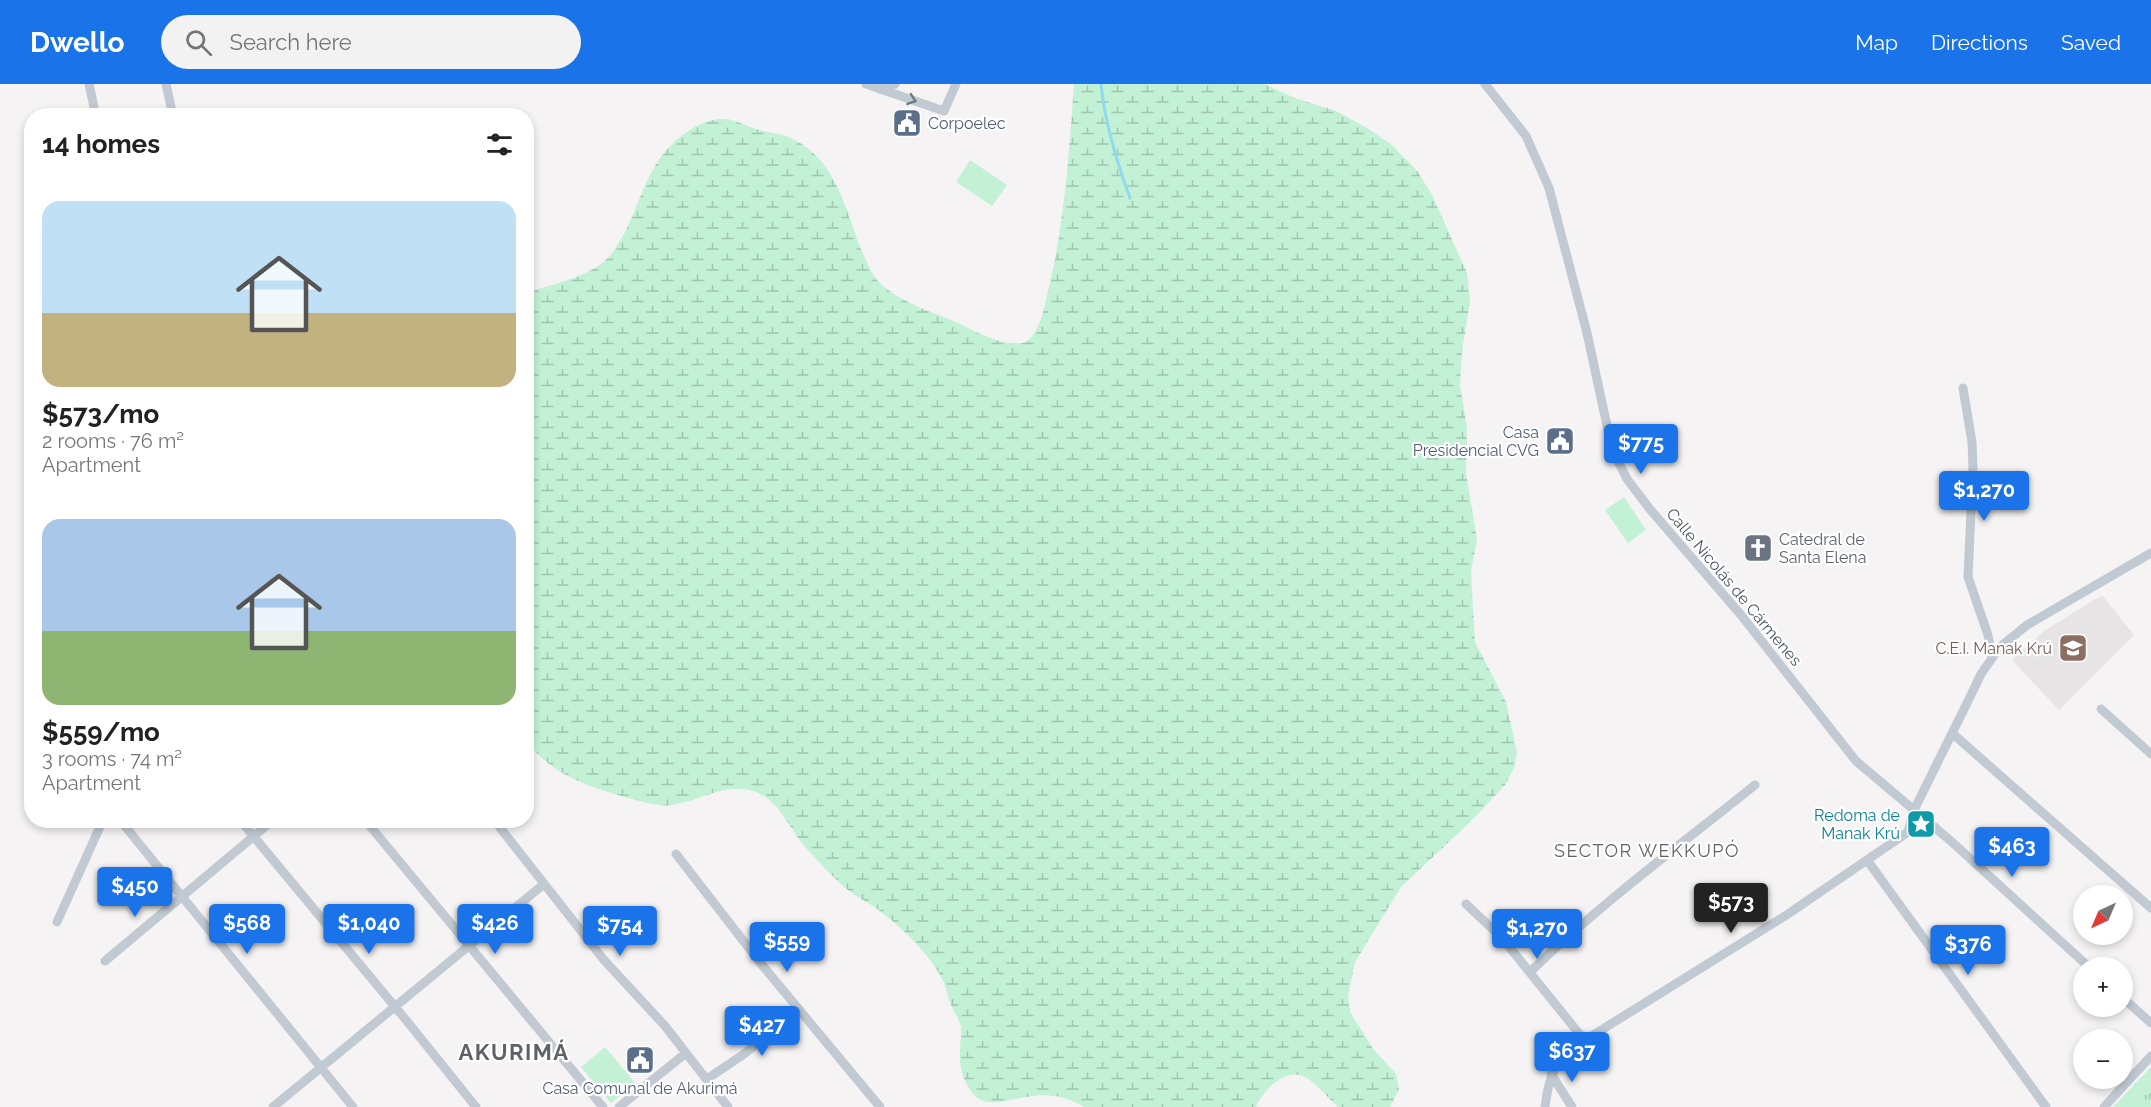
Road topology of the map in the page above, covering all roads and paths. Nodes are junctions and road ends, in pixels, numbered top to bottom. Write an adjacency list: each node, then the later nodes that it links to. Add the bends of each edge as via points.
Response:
1 (89, 84): 8 (street)
2 (166, 84): 9 (street)
3 (866, 84): 7 (street)
4 (895, 84): 7 (street)
5 (956, 84): 7 (street, one-way to 5, via 944,111)
6 (1485, 84): 17 (street, Calle Nicolás de Cármenes, via 1526,136 1549,188 1612,448 1626,479 1741,615 1846,750)
7 (879, 89)
8 (94, 108)
9 (171, 108)
10 (1963, 388): 12 (street, via 1973,467 1968,578)
11 (2151, 553): 12 (street, via 2027,625)
12 (1992, 658): 14 (street)
13 (2101, 709): 15 (street)
14 (1953, 734): 17 (street); 32 (street)
15 (2151, 754)
16 (1755, 784): 37 (street, via 1643,872)
17 (1914, 810): 18 (street, Calle Nicolás de Cármenes); 25 (street)
18 (1935, 827): 25 (street); 35 (street, Calle Nicolás de Cármenes)
19 (100, 828): 33 (street)
20 (127, 828): 30 (street)
21 (246, 828): 26 (street)
22 (264, 828): 26 (street)
23 (372, 828): 34 (street)
24 (500, 828): 29 (street)
25 (1908, 832): 28 (street)
26 (253, 837): 30 (street); 38 (street)
27 (676, 854): 40 (street)
28 (1867, 860): 42 (street); 57 (street)
29 (544, 884): 34 (street); 43 (street)
30 (182, 896): 36 (street); 45 (street)
31 (1466, 904): 37 (street)
32 (2151, 908)
33 (57, 922)
34 (470, 945): 38 (street); 51 (street)
35 (2078, 957)
36 (105, 961)
37 (1530, 972): 42 (street)
38 (395, 1006): 45 (street); 50 (street)
39 (2133, 1007): 41 (street)
40 (799, 1010): 47 (street); 54 (street)
41 (2151, 1023)
42 (1585, 1041): 46 (street, via 1564,1057)
43 (686, 1053): 47 (street); 52 (street)
44 (2151, 1056): 58 (street)
45 (321, 1067): 48 (street); 49 (street)
46 (1551, 1074): 55 (street); 56 (street)
47 (706, 1080): 53 (street)
48 (273, 1107)
49 (353, 1107)
50 (476, 1107)
51 (603, 1107)
52 (619, 1107)
53 (728, 1107)
54 (880, 1107)
55 (1545, 1107)
56 (1572, 1107)
57 (2046, 1107)
58 (2104, 1107)

